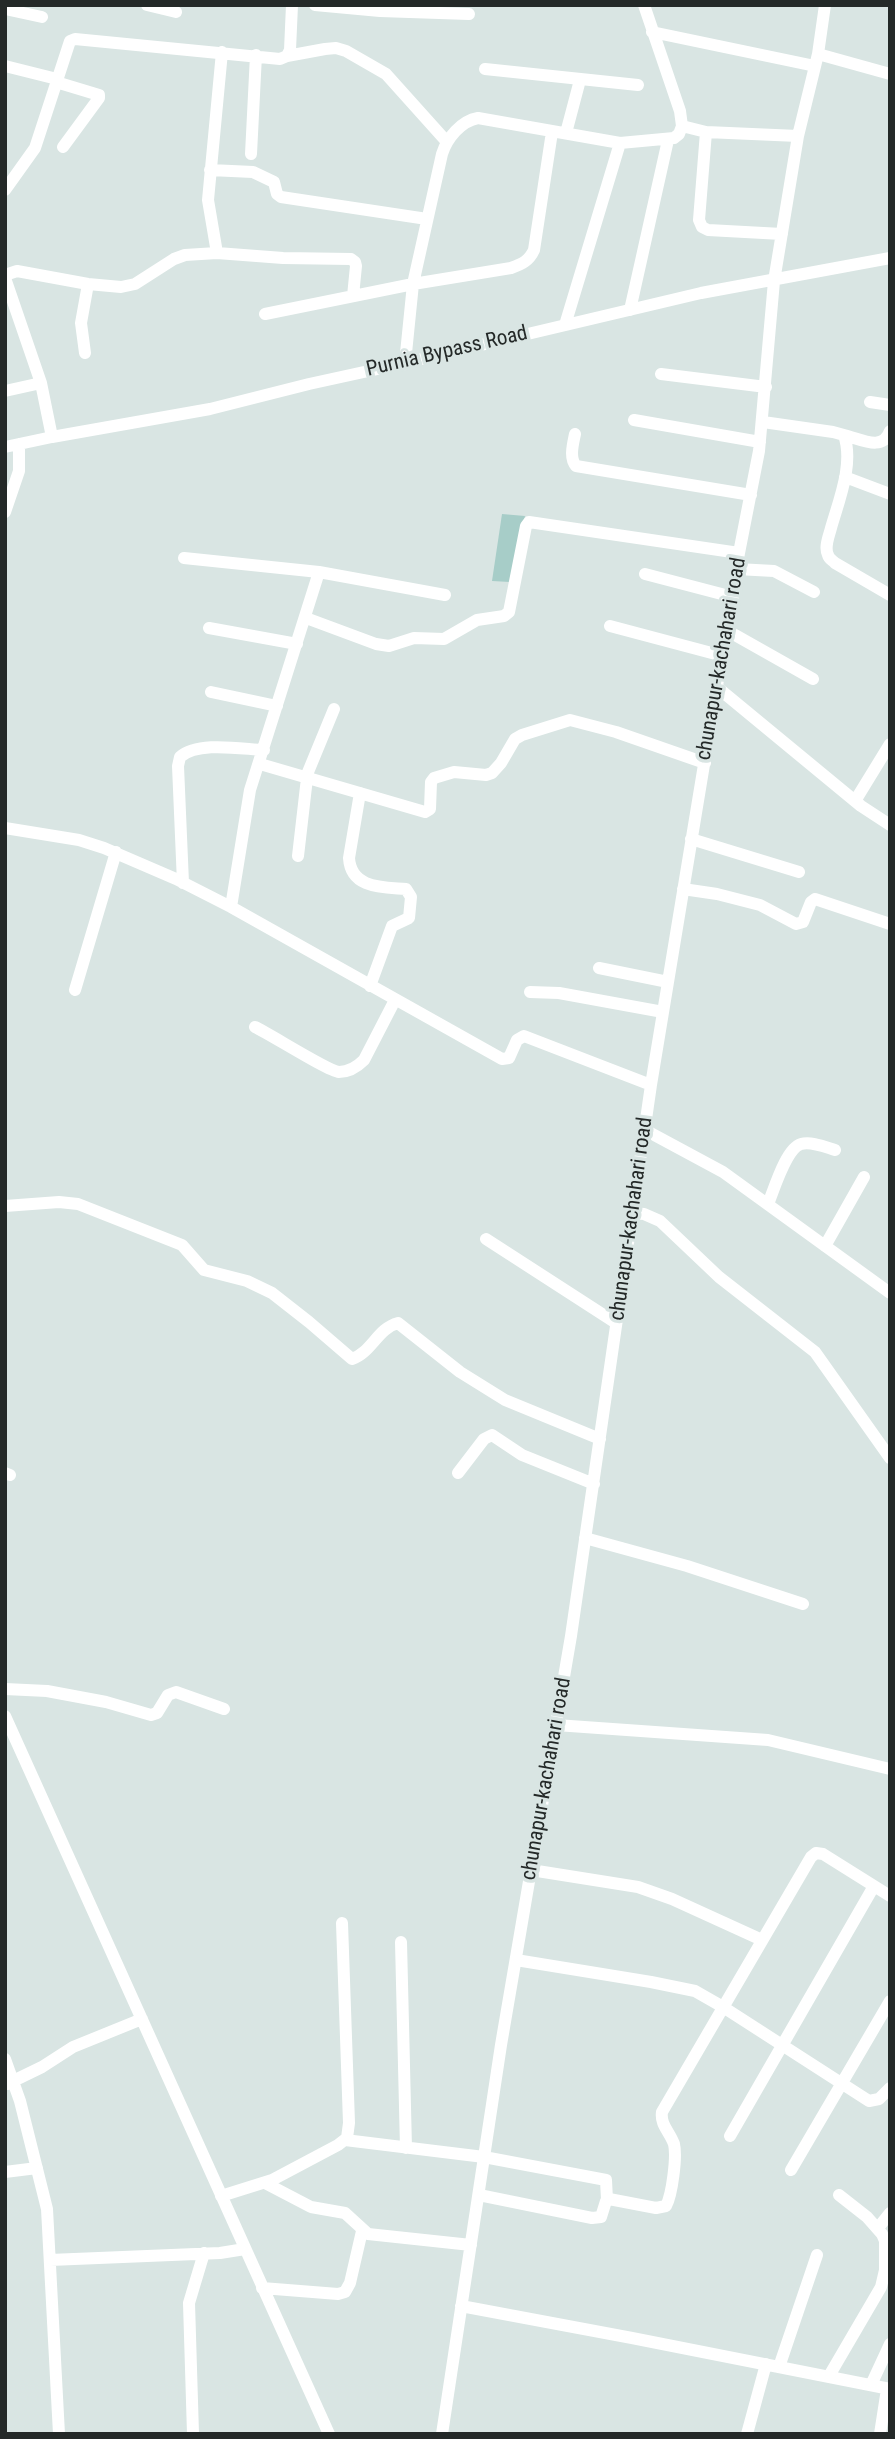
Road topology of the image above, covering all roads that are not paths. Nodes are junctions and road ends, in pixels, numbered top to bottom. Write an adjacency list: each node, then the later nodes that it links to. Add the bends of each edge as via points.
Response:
1 (147, 5): 7 (street)
2 (292, 5): 13 (street)
3 (315, 5): 8 (street)
4 (644, 5): 10 (street)
5 (825, 5): 14 (street, chunapur-kachahari road)
6 (5, 9): 9 (street)
7 (176, 12)
8 (469, 14)
9 (42, 17)
10 (652, 32): 14 (street); 21 (street)
11 (222, 52): 12 (street); 18 (street, via 75,39 67,46); 31 (street)
12 (256, 55): 13 (street); 30 (street)
13 (287, 56): 27 (street, via 336,48 346,51 386,74)
14 (816, 60): 17 (street); 25 (street, chunapur-kachahari road)
15 (5, 66): 18 (street)
16 (485, 69): 19 (street)
17 (890, 74)
18 (56, 80): 29 (street, via 99,95); 32 (street, via 35,148)
19 (580, 80): 20 (street); 23 (street)
20 (638, 85)
21 (682, 126): 24 (street); 26 (street, via 679,134)
22 (552, 132): 23 (street); 27 (street, via 478,118 463,124); 40 (street, via 530,258 511,268)
23 (566, 132): 28 (street)
24 (706, 132): 25 (street); 34 (street, via 702,227)
25 (798, 136): 34 (street, chunapur-kachahari road)
26 (668, 140): 28 (street); 42 (street)
27 (447, 142): 33 (street)
28 (620, 143): 44 (street)
29 (63, 147)
30 (251, 154)
31 (210, 170): 33 (street, via 256,173 274,182 281,197); 35 (street, via 209,216)
32 (5, 190)
33 (427, 219): 40 (street)
34 (782, 234): 38 (street, chunapur-kachahari road)
35 (217, 253): 39 (street, via 174,259 135,284); 41 (street, via 351,259 356,266)
36 (890, 258): 38 (street, Purnia Bypass Road)
37 (5, 276): 39 (street, via 17,271); 48 (street)
38 (774, 281): 42 (street, Purnia Bypass Road); 49 (street, chunapur-kachahari road)
39 (88, 284): 45 (street, via 81,323)
40 (413, 284): 41 (street); 46 (street)
41 (354, 296): 43 (street)
42 (630, 310): 44 (street, Purnia Bypass Road)
43 (265, 314)
44 (565, 325): 46 (street, Purnia Bypass Road)
45 (85, 353)
46 (405, 363): 58 (street, Purnia Bypass Road, via 210,409)
47 (661, 374): 49 (street)
48 (41, 383): 50 (street); 58 (street)
49 (766, 387): 54 (street, chunapur-kachahari road)
50 (5, 391)
51 (870, 402): 52 (street)
52 (890, 405)
53 (634, 420): 59 (street)
54 (763, 422): 57 (street); 59 (street, chunapur-kachahari road)
55 (890, 431): 57 (street, via 887,440 877,443)
56 (575, 434): 64 (street, via 572,452 576,466)
57 (844, 435): 62 (street, via 848,446)
58 (52, 437): 60 (street, Purnia Bypass Road)
59 (760, 442): 64 (street, chunapur-kachahari road)
60 (19, 444): 61 (street, Purnia Bypass Road); 65 (street, via 19,471)
61 (5, 447)
62 (845, 477): 63 (street); 73 (street, via 827,553 835,563)
63 (890, 494)
64 (751, 495): 66 (street, chunapur-kachahari road)
65 (5, 512)
66 (739, 553): 68 (street, chunapur-kachahari road); 75 (street, via 529,522 509,612 504,616 477,620 444,639 414,638 389,646)
67 (184, 558): 69 (street)
68 (737, 569): 71 (street, via 774,571); 74 (street, chunapur-kachahari road)
69 (319, 572): 72 (street); 75 (street)
70 (645, 574): 74 (street)
71 (814, 592)
72 (445, 595)
73 (890, 595)
74 (733, 597): 78 (street, chunapur-kachahari road)
75 (306, 618): 79 (street)
76 (610, 626): 80 (street)
77 (209, 628): 79 (street)
78 (728, 631): 80 (street, chunapur-kachahari road); 81 (street)
79 (297, 644): 84 (street)
80 (723, 656): 82 (street, chunapur-kachahari road)
81 (813, 679)
82 (718, 688): 88 (street, chunapur-kachahari road); 92 (street)
83 (211, 692): 84 (street)
84 (277, 706): 87 (street)
85 (334, 709): 90 (street)
86 (890, 744): 92 (street)
87 (264, 751): 89 (street); 99 (street, via 201,748 180,757)
88 (705, 763): 91 (street, via 570,720 515,739 492,773 454,772 434,778 428,811); 95 (street, chunapur-kachahari road)
89 (260, 764): 90 (street); 101 (street, via 248,798)
90 (307, 778): 91 (street); 97 (street)
91 (360, 793): 105 (street, via 351,869 367,885 406,889 411,897 409,918 393,926)
92 (855, 801): 93 (street)
93 (890, 825)
94 (5, 828): 96 (street, via 79,840)
95 (691, 839): 98 (street); 100 (street, chunapur-kachahari road)
96 (116, 852): 99 (street); 106 (street)
97 (298, 856)
98 (799, 872)
99 (183, 883): 101 (street)
100 (683, 889): 102 (street, via 760,905 796,924 803,922 816,898); 104 (street, chunapur-kachahari road)
101 (231, 907): 105 (street)
102 (890, 924)
103 (599, 968): 104 (street)
104 (668, 982): 109 (street, chunapur-kachahari road)
105 (370, 986): 108 (street)
106 (75, 990)
107 (530, 992): 109 (street)
108 (395, 1000): 110 (street, via 363,1060 344,1071 330,1069); 111 (street, via 502,1059 509,1058 517,1040 524,1036)
109 (663, 1012): 111 (street, chunapur-kachahari road)
110 (255, 1027)
111 (651, 1085): 112 (street, chunapur-kachahari road)
112 (645, 1130): 115 (street, via 711,1164); 117 (street, chunapur-kachahari road)
113 (835, 1150): 115 (street, via 809,1144 794,1148)
114 (864, 1177): 119 (street)
115 (768, 1204): 119 (street)
116 (5, 1206): 122 (street, via 78,1204 182,1245 204,1270 272,1293 352,1359 398,1323 497,1395)
117 (633, 1213): 121 (street, chunapur-kachahari road); 123 (street, via 660,1221 719,1277 815,1352)
118 (486, 1239): 121 (street)
119 (825, 1246): 120 (street)
120 (890, 1292)
121 (617, 1323): 122 (street, chunapur-kachahari road)
122 (600, 1439): 125 (street, chunapur-kachahari road)
123 (890, 1458)
124 (458, 1473): 125 (street, via 484,1438 492,1435 522,1455)
125 (594, 1484): 126 (street, chunapur-kachahari road)
126 (585, 1538): 127 (street); 131 (street, chunapur-kachahari road)
127 (803, 1604)
128 (5, 1689): 129 (street, via 47,1691 151,1715 176,1692)
129 (224, 1709)
130 (5, 1716): 132 (street)
131 (556, 1725): 133 (street, via 768,1740); 134 (street, chunapur-kachahari road)
132 (10, 1737): 143 (street)
133 (890, 1769)
134 (531, 1870): 138 (street, via 638,1887); 140 (street, chunapur-kachahari road)
135 (874, 1886): 136 (street); 138 (street, via 823,1854 813,1854); 144 (street)
136 (890, 1896)
137 (342, 1923): 150 (street, via 349,2123)
138 (762, 1940): 142 (street)
139 (401, 1942): 151 (street)
140 (516, 1960): 142 (street, via 687,1989); 152 (street, chunapur-kachahari road)
141 (890, 2001): 146 (street)
142 (723, 2007): 144 (street); 160 (street, via 662,2112 674,2146 668,2204 656,2208)
143 (142, 2019): 147 (street, via 86,2041); 159 (street)
144 (782, 2045): 146 (street); 149 (street)
145 (5, 2059): 147 (street)
146 (841, 2082): 148 (street, via 872,2101); 154 (street)
147 (9, 2083): 153 (street, via 20,2101)
148 (890, 2088)
149 (730, 2136)
150 (345, 2140): 151 (street); 156 (street)
151 (406, 2148): 152 (street)
152 (485, 2157): 157 (street, chunapur-kachahari road); 160 (street, via 606,2180)
153 (37, 2168): 155 (street); 168 (street, via 47,2209)
154 (791, 2170)
155 (5, 2172)
156 (265, 2183): 159 (street); 163 (street, via 318,2210 345,2213)
157 (479, 2195): 160 (street, via 592,2218 601,2217); 164 (street, chunapur-kachahari road)
158 (839, 2195): 162 (street)
159 (221, 2196): 165 (street)
160 (607, 2200)
161 (890, 2213): 162 (street)
162 (878, 2228): 173 (street, via 885,2241 883,2281)
163 (362, 2231): 164 (street); 169 (street, via 345,2292)
164 (471, 2245): 170 (street, chunapur-kachahari road)
165 (245, 2249): 166 (street); 169 (street)
166 (204, 2253): 168 (street); 178 (street, via 189,2303)
167 (817, 2255): 172 (street)
168 (50, 2260): 177 (street)
169 (262, 2288): 176 (street)
170 (461, 2306): 172 (street); 179 (street, chunapur-kachahari road)
171 (890, 2344): 174 (street)
172 (773, 2365): 173 (street); 180 (street)
173 (829, 2376): 174 (street)
174 (871, 2385): 175 (street)
175 (889, 2389): 181 (street)
176 (327, 2433)
177 (59, 2434)
178 (193, 2434)
179 (442, 2434)
180 (747, 2434)
181 (880, 2434)

